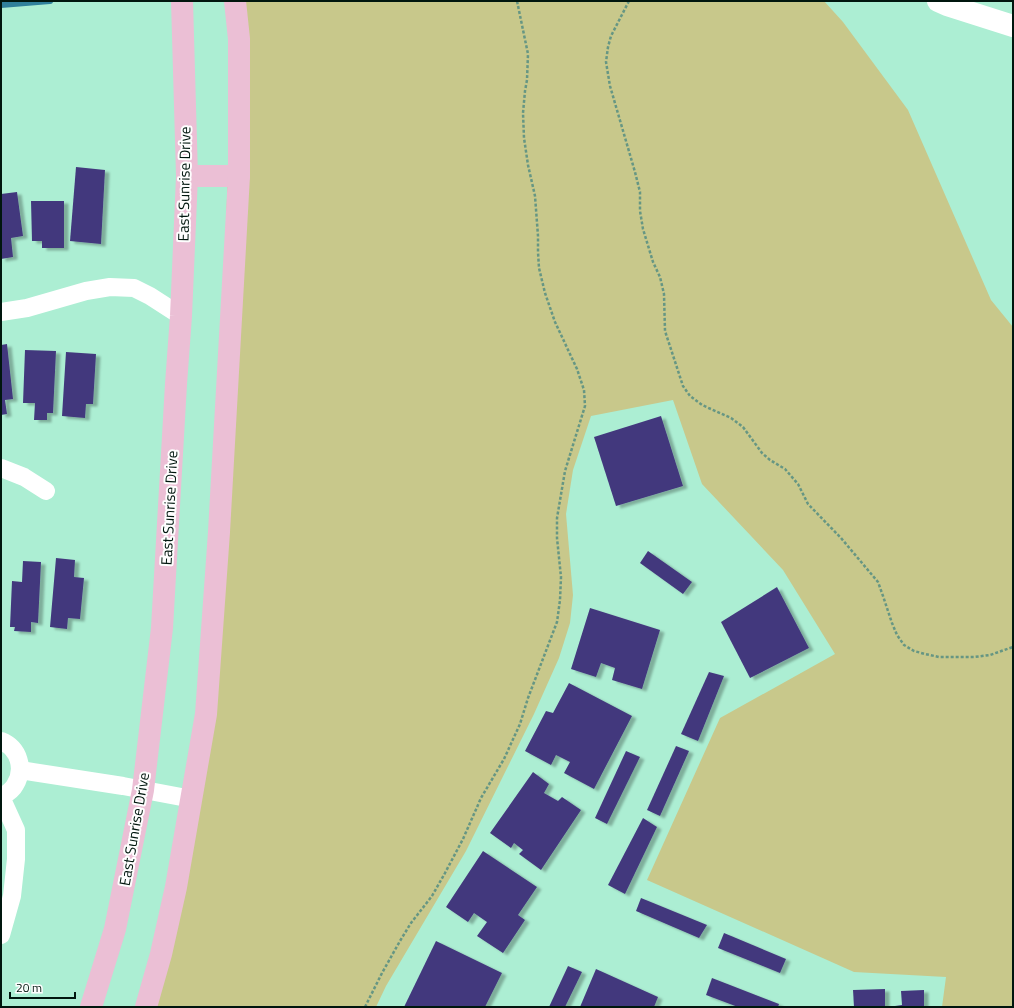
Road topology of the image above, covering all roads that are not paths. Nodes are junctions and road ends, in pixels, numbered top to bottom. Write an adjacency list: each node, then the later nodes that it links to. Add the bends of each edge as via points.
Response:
1 (182, 1): 5 (main road, East Sunrise Drive)
2 (236, 1): 6 (main road, via 239,39)
3 (938, 1): 4 (street)
4 (1013, 26)
5 (187, 176): 6 (main road); 8 (main road, East Sunrise Drive)
6 (239, 176): 15 (main road, via 220,532 206,714)
7 (1, 312): 8 (street, via 110,287 134,288)
8 (180, 316): 13 (main road, East Sunrise Drive, via 162,628)
9 (1, 468): 10 (street, via 24,476)
10 (46, 491)
11 (1, 741): 12 (street, via 6,742 14,750 19,759)
12 (20, 770): 13 (street); 14 (street, via 15,786)
13 (143, 790): 15 (street); 17 (main road, East Sunrise Drive, via 115,929)
14 (1, 797): 16 (street, via 16,830 16,859 12,896)
15 (192, 799): 18 (main road, via 176,887)
16 (1, 935)
17 (91, 1007)
18 (146, 1007)

